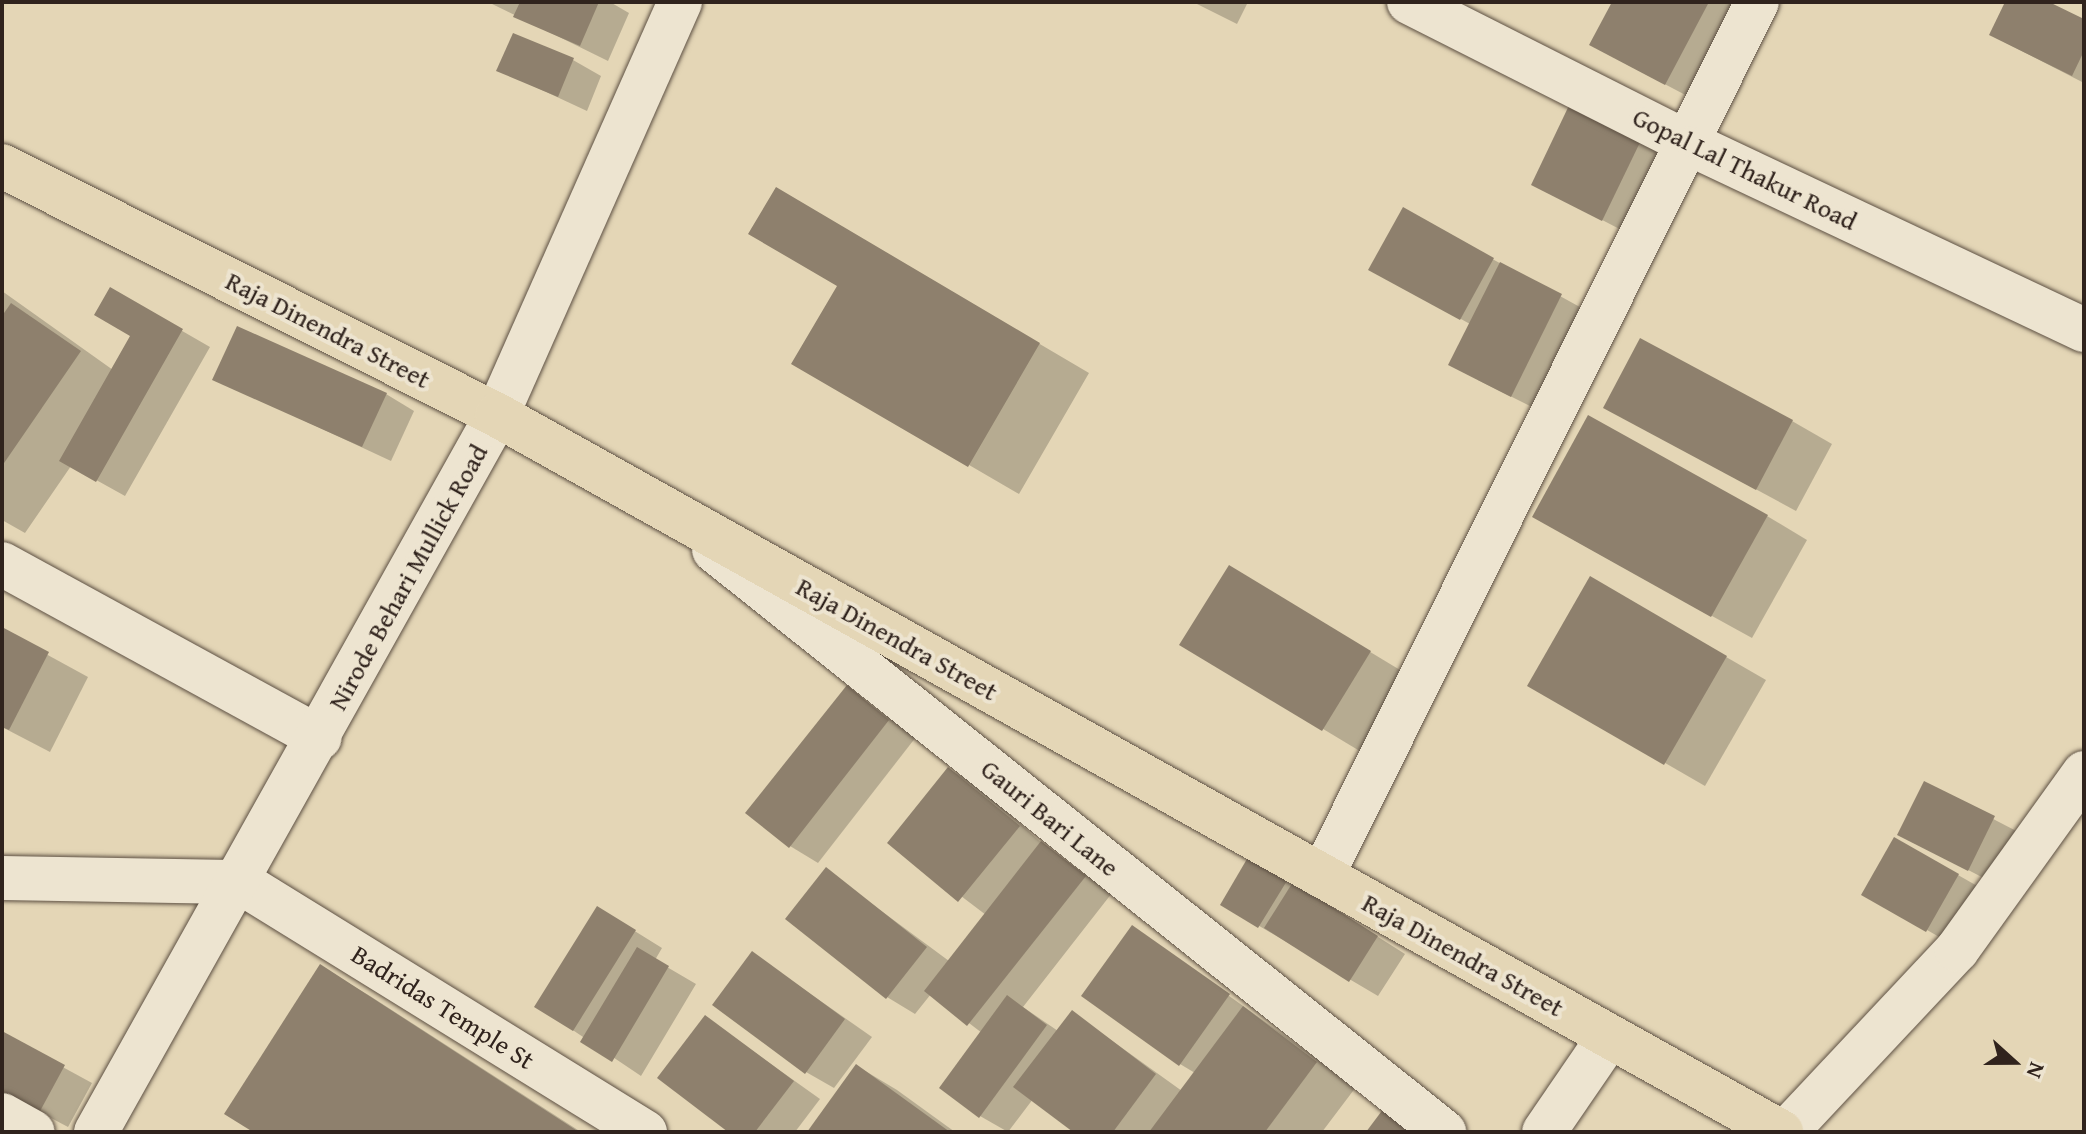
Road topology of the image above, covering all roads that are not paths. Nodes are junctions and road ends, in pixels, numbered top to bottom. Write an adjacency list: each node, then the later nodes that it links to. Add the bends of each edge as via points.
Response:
1 (1409, 2): 4 (street, Gopal Lal Thakur Road)
2 (1757, 2): 4 (street)
3 (665, 6): 7 (street, Nirode Behari Mullick Road)
4 (1686, 142): 6 (street, Gopal Lal Thakur Road); 12 (street)
5 (2, 166): 7 (main road, Raja Dinendra Street)
6 (2084, 330)
7 (497, 415): 8 (main road, Raja Dinendra Street); 10 (street, Nirode Behari Mullick Road)
8 (656, 504): 12 (main road, Raja Dinendra Street); 20 (street, Gauri Bari Lane)
9 (2, 564): 10 (street)
10 (320, 738): 14 (street, Nirode Behari Mullick Road)
11 (2084, 773): 22 (street, via 1957,950)
12 (1322, 876): 15 (main road, Raja Dinendra Street)
13 (2, 878): 14 (street)
14 (240, 882): 18 (street, Nirode Behari Mullick Road); 19 (street, Badridas Temple St)
15 (1609, 1037): 21 (street); 22 (main road, Raja Dinendra Street)
16 (2, 1115): 17 (street)
17 (33, 1132)
18 (96, 1132)
19 (644, 1132)
20 (1444, 1132)
21 (1544, 1132)
22 (1784, 1132)

